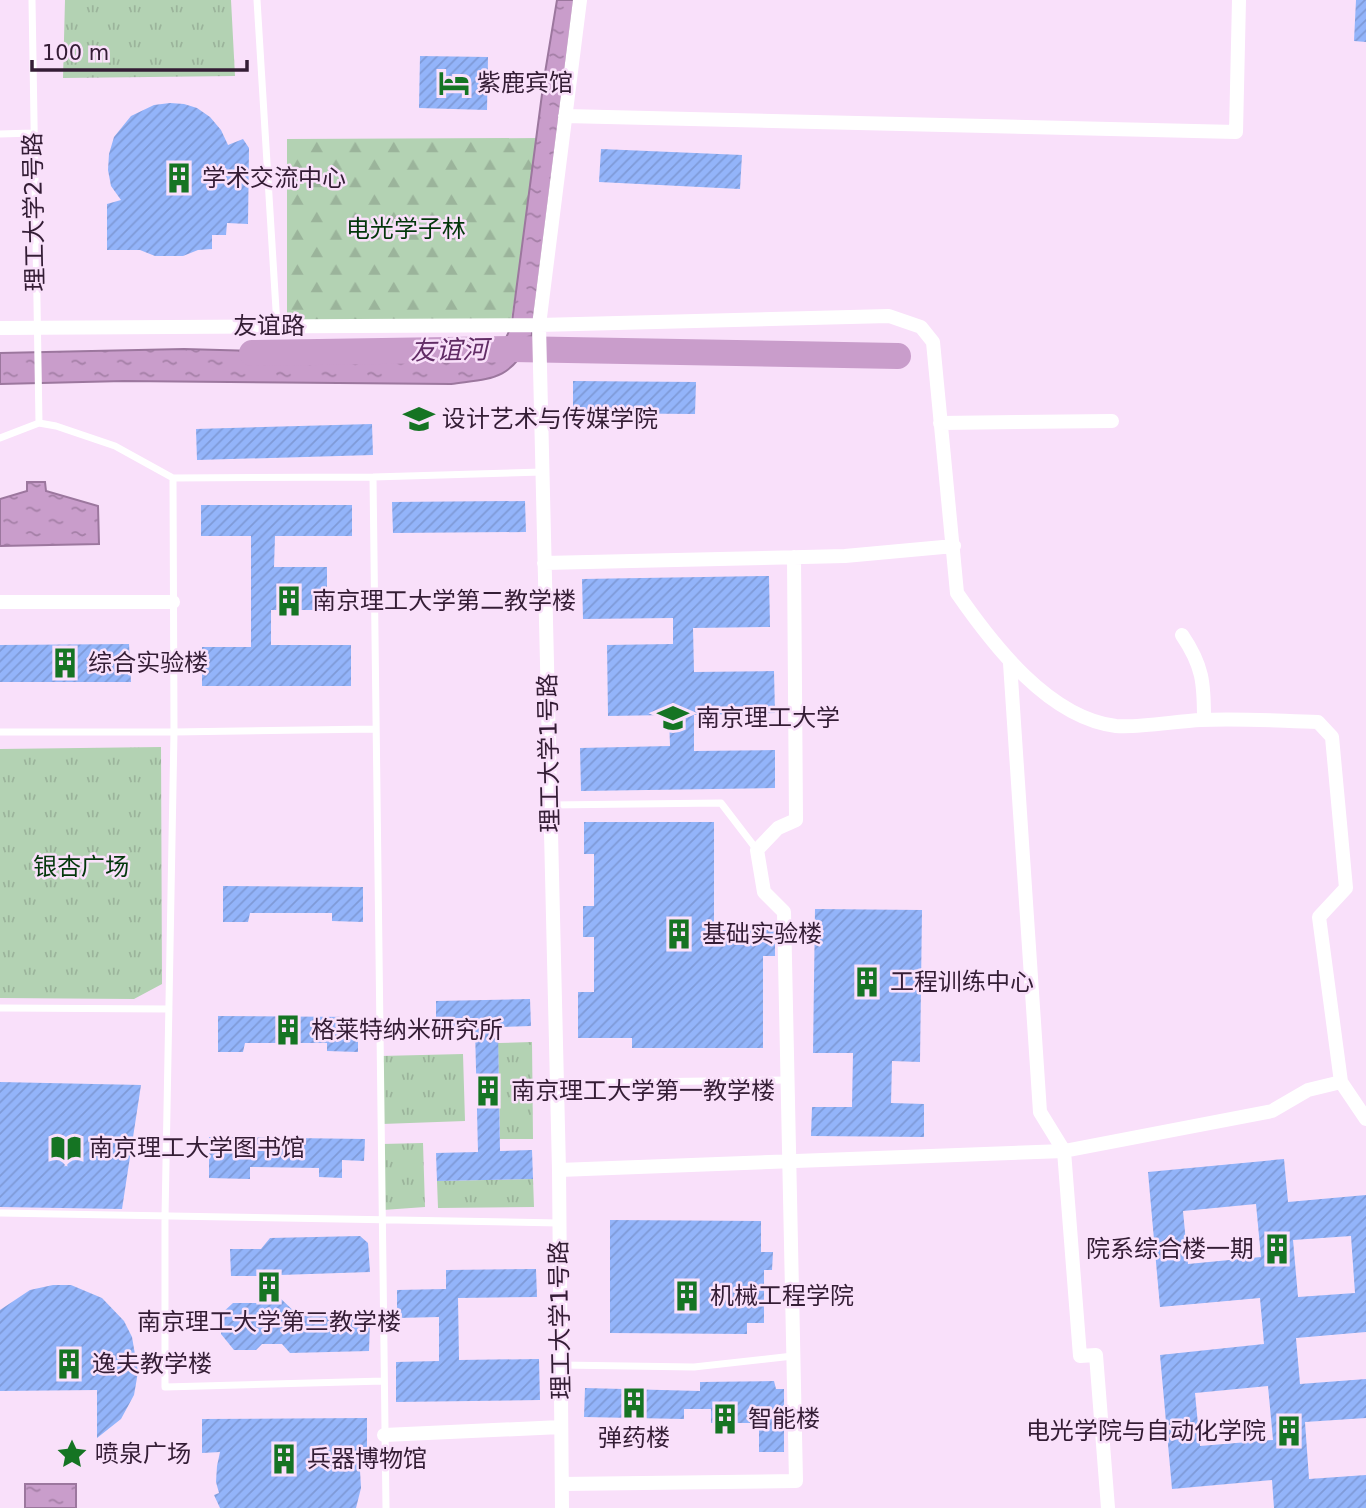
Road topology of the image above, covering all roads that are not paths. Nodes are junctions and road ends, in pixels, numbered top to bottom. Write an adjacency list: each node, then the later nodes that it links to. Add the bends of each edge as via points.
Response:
1 (32, 0): 6 (lane, 理工大学2号路)
2 (257, 0): 9 (lane)
3 (580, 0): 5 (street, 理工大学1号路)
4 (1239, 0): 5 (street, via 1236,132)
5 (565, 116): 8 (street, 理工大学1号路)
6 (33, 133): 7 (lane); 10 (lane, 理工大学2号路)
7 (0, 134)
8 (539, 325): 9 (street, 友谊路); 14 (street, 友谊路, via 889,316 921,327 933,342); 16 (street, 理工大学1号路)
9 (277, 326): 10 (street, 友谊路)
10 (36, 327): 11 (street, 友谊路); 13 (lane, 理工大学2号路)
11 (0, 328)
12 (1112, 421): 14 (street)
13 (38, 423): 15 (lane); 18 (lane, via 115,446)
14 (940, 423): 19 (street, 友谊路)
15 (0, 438)
16 (542, 472): 17 (lane); 21 (street, 理工大学1号路)
17 (373, 477): 18 (lane); 27 (lane)
18 (173, 478): 23 (lane)
19 (954, 546): 20 (street); 25 (street, 友谊路, via 957,593)
20 (794, 557): 21 (street); 31 (street, via 796,820 778,828)
21 (544, 563): 30 (street, 理工大学1号路)
22 (0, 602): 23 (street)
23 (173, 602): 29 (lane)
24 (1182, 635): 26 (street, via 1195,654 1204,685)
25 (1010, 663): 26 (street, 友谊路, via 1050,698 1116,726); 38 (street, via 1040,1112)
26 (1204, 719): 35 (street, 友谊路, via 1318,722 1332,737 1346,888 1319,917)
27 (375, 729): 29 (lane); 43 (lane)
28 (0, 732): 29 (lane)
29 (174, 732): 33 (lane)
30 (550, 805): 31 (lane, via 721,803); 36 (street, 理工大学1号路)
31 (757, 850): 34 (street, via 764,892 784,912)
32 (0, 1008): 33 (lane)
33 (169, 1009): 42 (lane)
34 (788, 1080): 36 (lane); 39 (street)
35 (1341, 1082): 37 (street); 38 (street, via 1308,1090 1272,1111)
36 (557, 1083): 40 (street, 理工大学1号路)
37 (1366, 1119)
38 (1064, 1151): 39 (street); 53 (street, via 1080,1356 1096,1355)
39 (789, 1161): 40 (street); 45 (street)
40 (559, 1170): 44 (street, 理工大学1号路)
41 (0, 1213): 42 (lane)
42 (165, 1217): 43 (lane); 47 (lane, via 165,1387)
43 (384, 1222): 44 (lane); 47 (lane)
44 (559, 1223): 46 (street, 理工大学1号路)
45 (793, 1356): 46 (lane, via 694,1367); 50 (street, via 796,1481)
46 (561, 1365): 48 (street, 理工大学1号路)
47 (384, 1381): 49 (lane)
48 (561, 1427): 49 (street); 50 (street, 理工大学1号路)
49 (384, 1435): 51 (lane)
50 (562, 1484): 52 (street, 理工大学1号路)
51 (386, 1508)
52 (562, 1508)
53 (1108, 1508)

